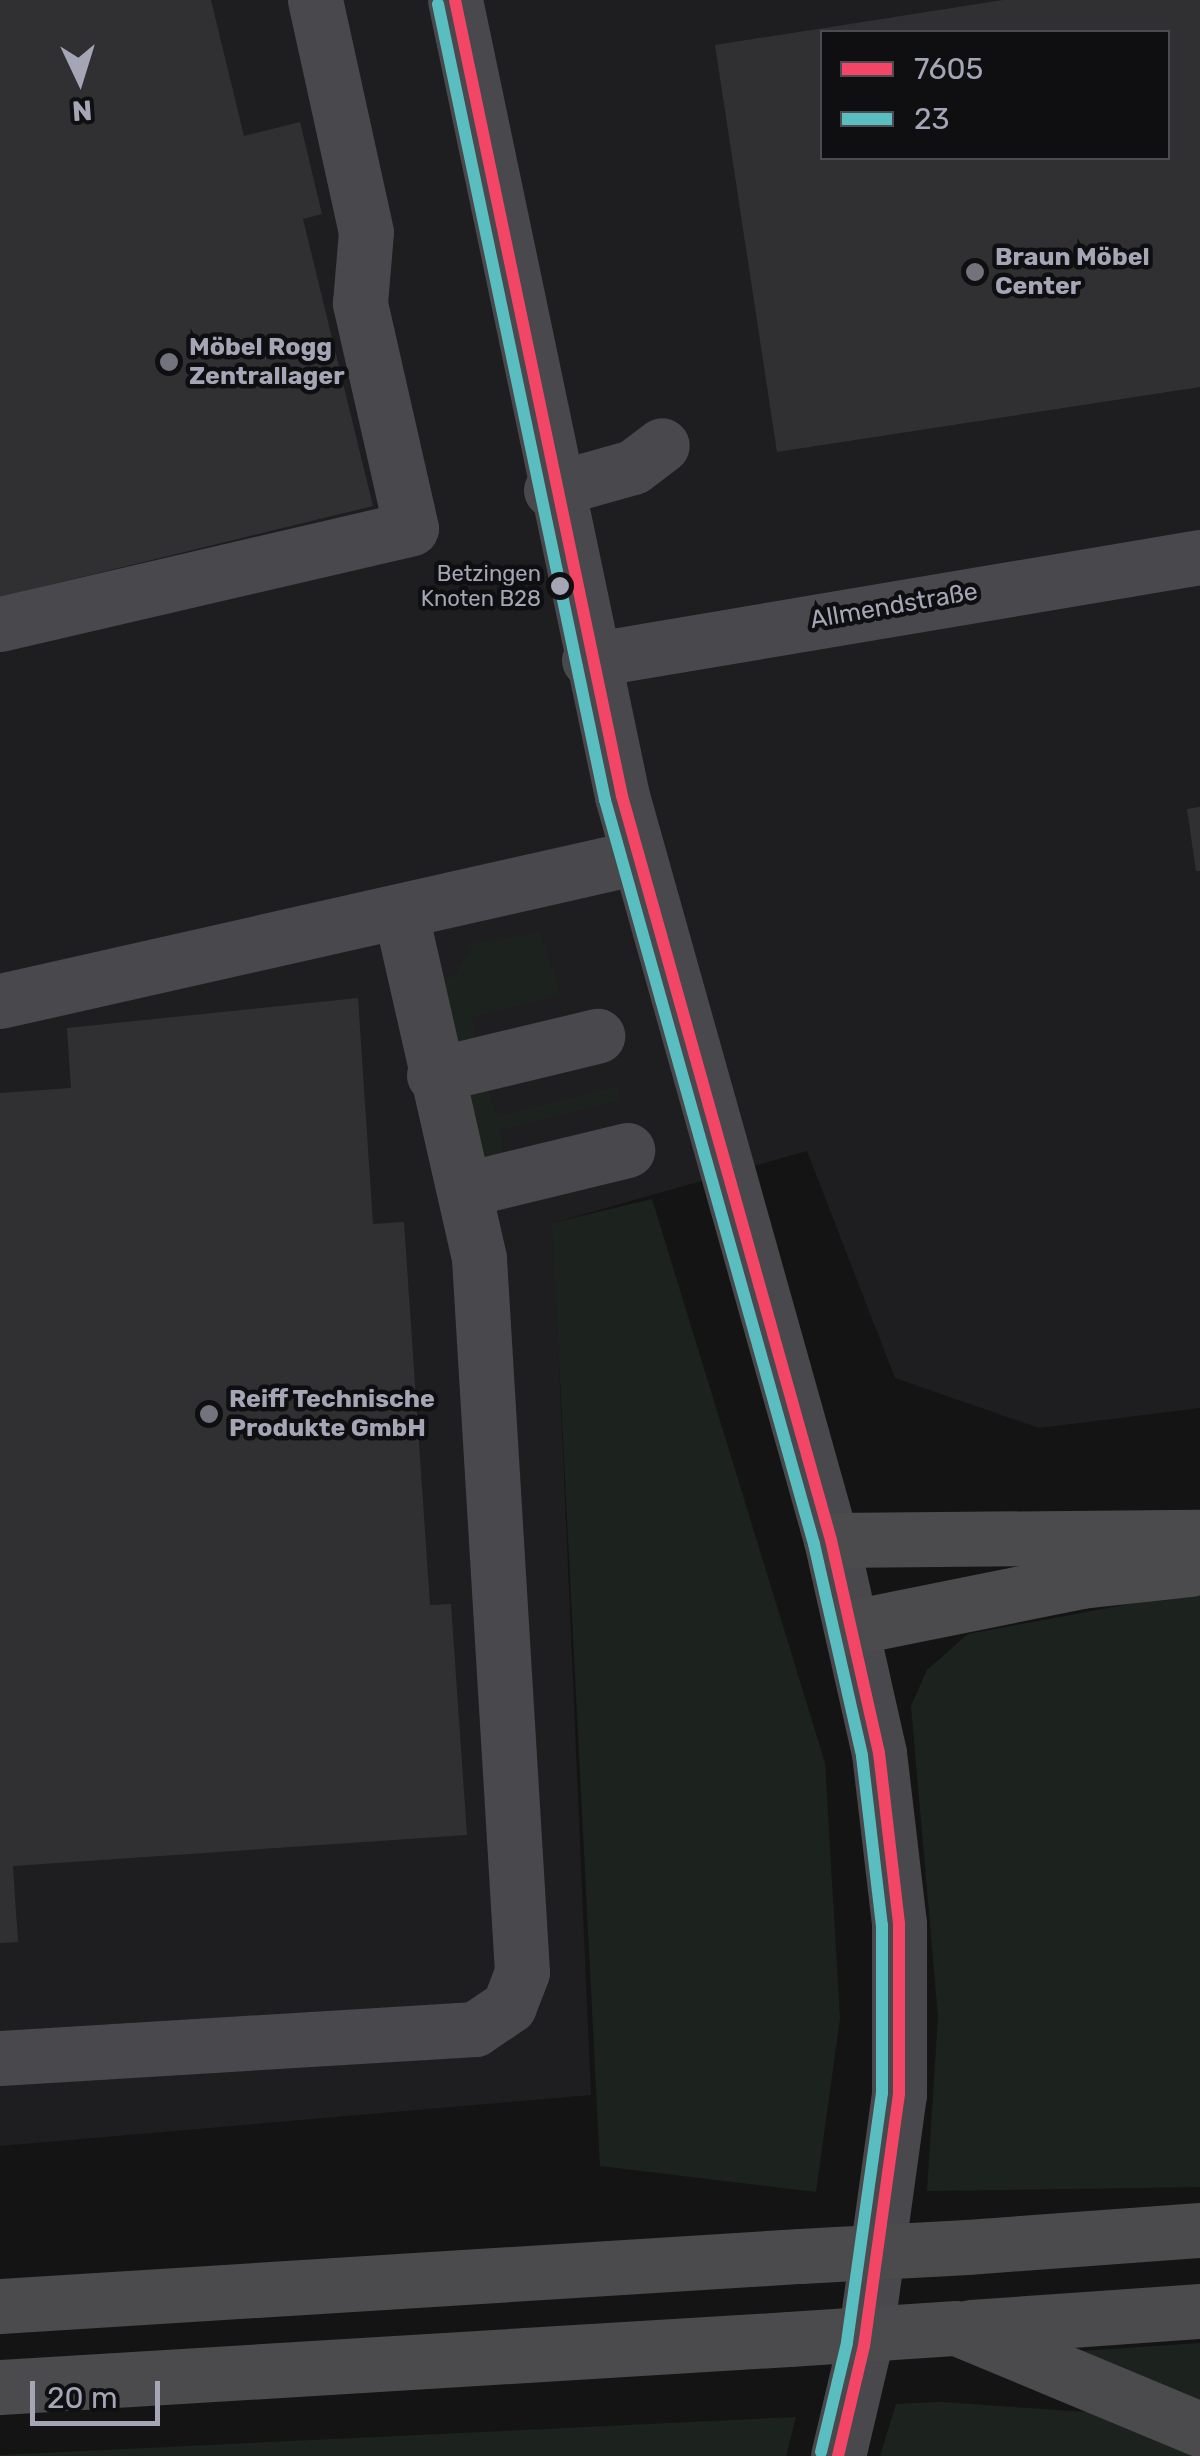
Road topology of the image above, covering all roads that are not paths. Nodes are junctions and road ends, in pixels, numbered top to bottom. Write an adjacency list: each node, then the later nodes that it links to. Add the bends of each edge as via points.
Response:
1 (315, 0): 6 (street, via 366,232 360,304 411,528)
2 (455, 0): 4 (street)
3 (662, 445): 4 (street, via 632,468)
4 (550, 490): 7 (street)
5 (1200, 557): 7 (street, Allmendstraße)
6 (0, 624)
7 (589, 660): 8 (street)
8 (638, 857): 9 (street); 16 (street)
9 (401, 916): 10 (street, via 335,918); 12 (street)
10 (0, 1001)
11 (597, 1036): 12 (street)
12 (434, 1075): 14 (street)
13 (627, 1150): 14 (street)
14 (467, 1188): 19 (street, via 479,1258 522,1972 508,2006 476,2029)
15 (1200, 1537): 16 (highway)
16 (831, 1540): 18 (street)
17 (1200, 1568): 18 (highway, via 1081,1581)
18 (853, 1627): 26 (street, via 890,1838 901,2026 891,2178)
19 (0, 2058)
20 (1200, 2230): 21 (highway, bridge)
21 (0, 2306)
22 (1200, 2311): 23 (highway)
23 (955, 2328): 24 (highway, bridge); 25 (highway)
24 (0, 2387)
25 (1200, 2429)
26 (838, 2456)

